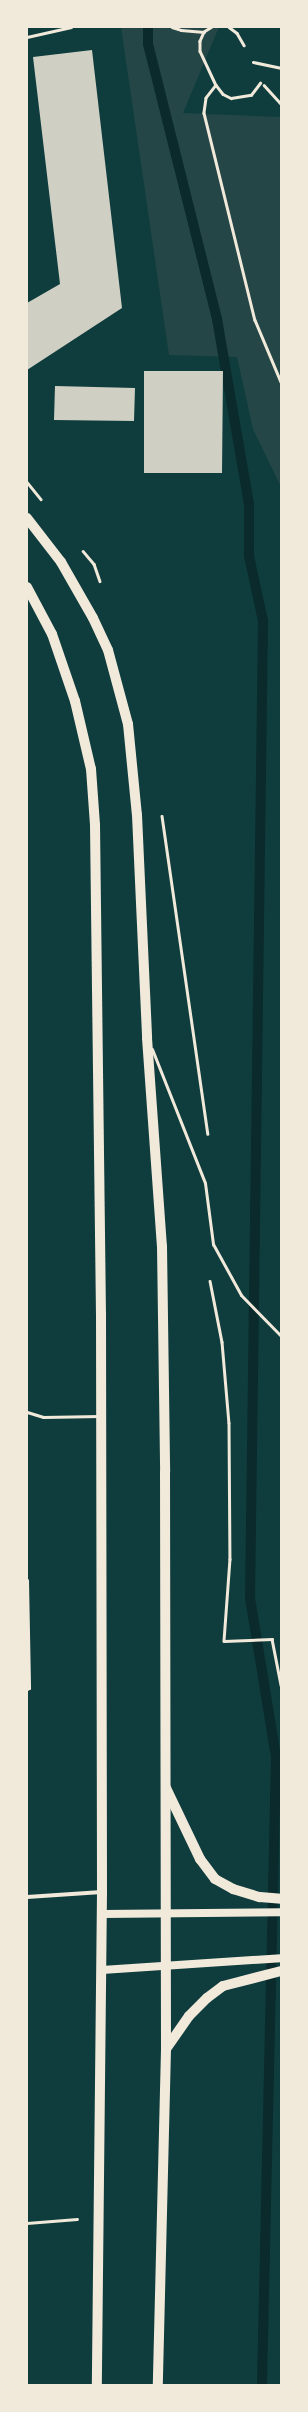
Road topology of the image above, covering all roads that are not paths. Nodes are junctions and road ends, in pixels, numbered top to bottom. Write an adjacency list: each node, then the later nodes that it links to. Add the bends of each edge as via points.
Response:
1 (253, 62): 2 (lane)
2 (281, 68)
3 (27, 518): 5 (main road, via 61,562 93,618 108,650 128,724 137,815)
4 (27, 587): 8 (main road, via 52,634 65,669 91,768 98,943)
5 (148, 1038): 6 (lane, via 206,1183 213,1244 241,1295); 11 (main road, via 162,1246)
6 (280, 1335)
7 (27, 1412): 8 (lane, via 43,1417)
8 (101, 1416): 12 (main road)
9 (27, 1580): 10 (lane)
10 (27, 1689)
11 (165, 1786): 14 (main road, via 200,1859 215,1879 233,1889 260,1897); 16 (main road)
12 (102, 1892): 13 (street); 17 (main road)
13 (27, 1897)
14 (281, 1899)
15 (281, 1912): 16 (main road)
16 (164, 1913): 17 (main road); 19 (main road)
17 (102, 1914): 20 (main road)
18 (281, 1958): 19 (main road)
19 (165, 1967): 20 (main road); 22 (main road)
20 (102, 1970): 23 (main road)
21 (281, 1971): 22 (main road, via 223,1986 189,2016)
22 (166, 2049): 24 (main road)
23 (97, 2385)
24 (158, 2385)

